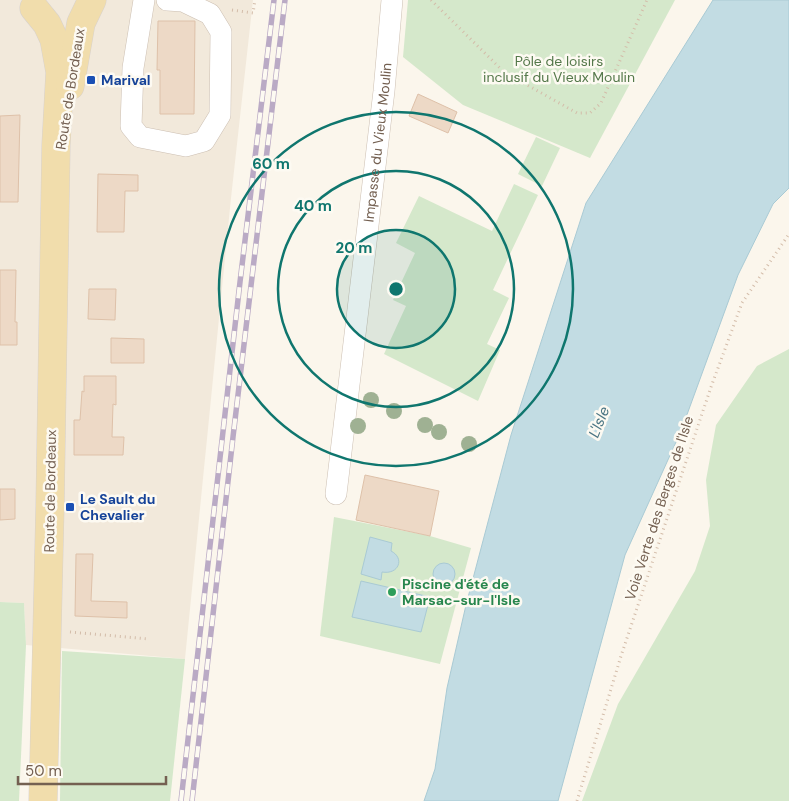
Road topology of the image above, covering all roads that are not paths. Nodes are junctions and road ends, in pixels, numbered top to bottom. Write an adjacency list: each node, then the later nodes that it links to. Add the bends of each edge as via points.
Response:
1 (91, 0): 5 (main road, via 66,12 50,13); 6 (main road, Route de Bordeaux, via 77,37)
2 (144, 0): 3 (street, via 133,68 131,126 140,137 186,146 204,141 220,115 221,32 210,14 183,2)
3 (167, 0)
4 (392, 0): 7 (street, Impasse du Vieux Moulin)
5 (29, 4): 6 (main road, Route de Bordeaux, via 47,24 54,39 60,72)
6 (55, 182): 8 (main road, Route de Bordeaux)
7 (336, 494)
8 (43, 801)

